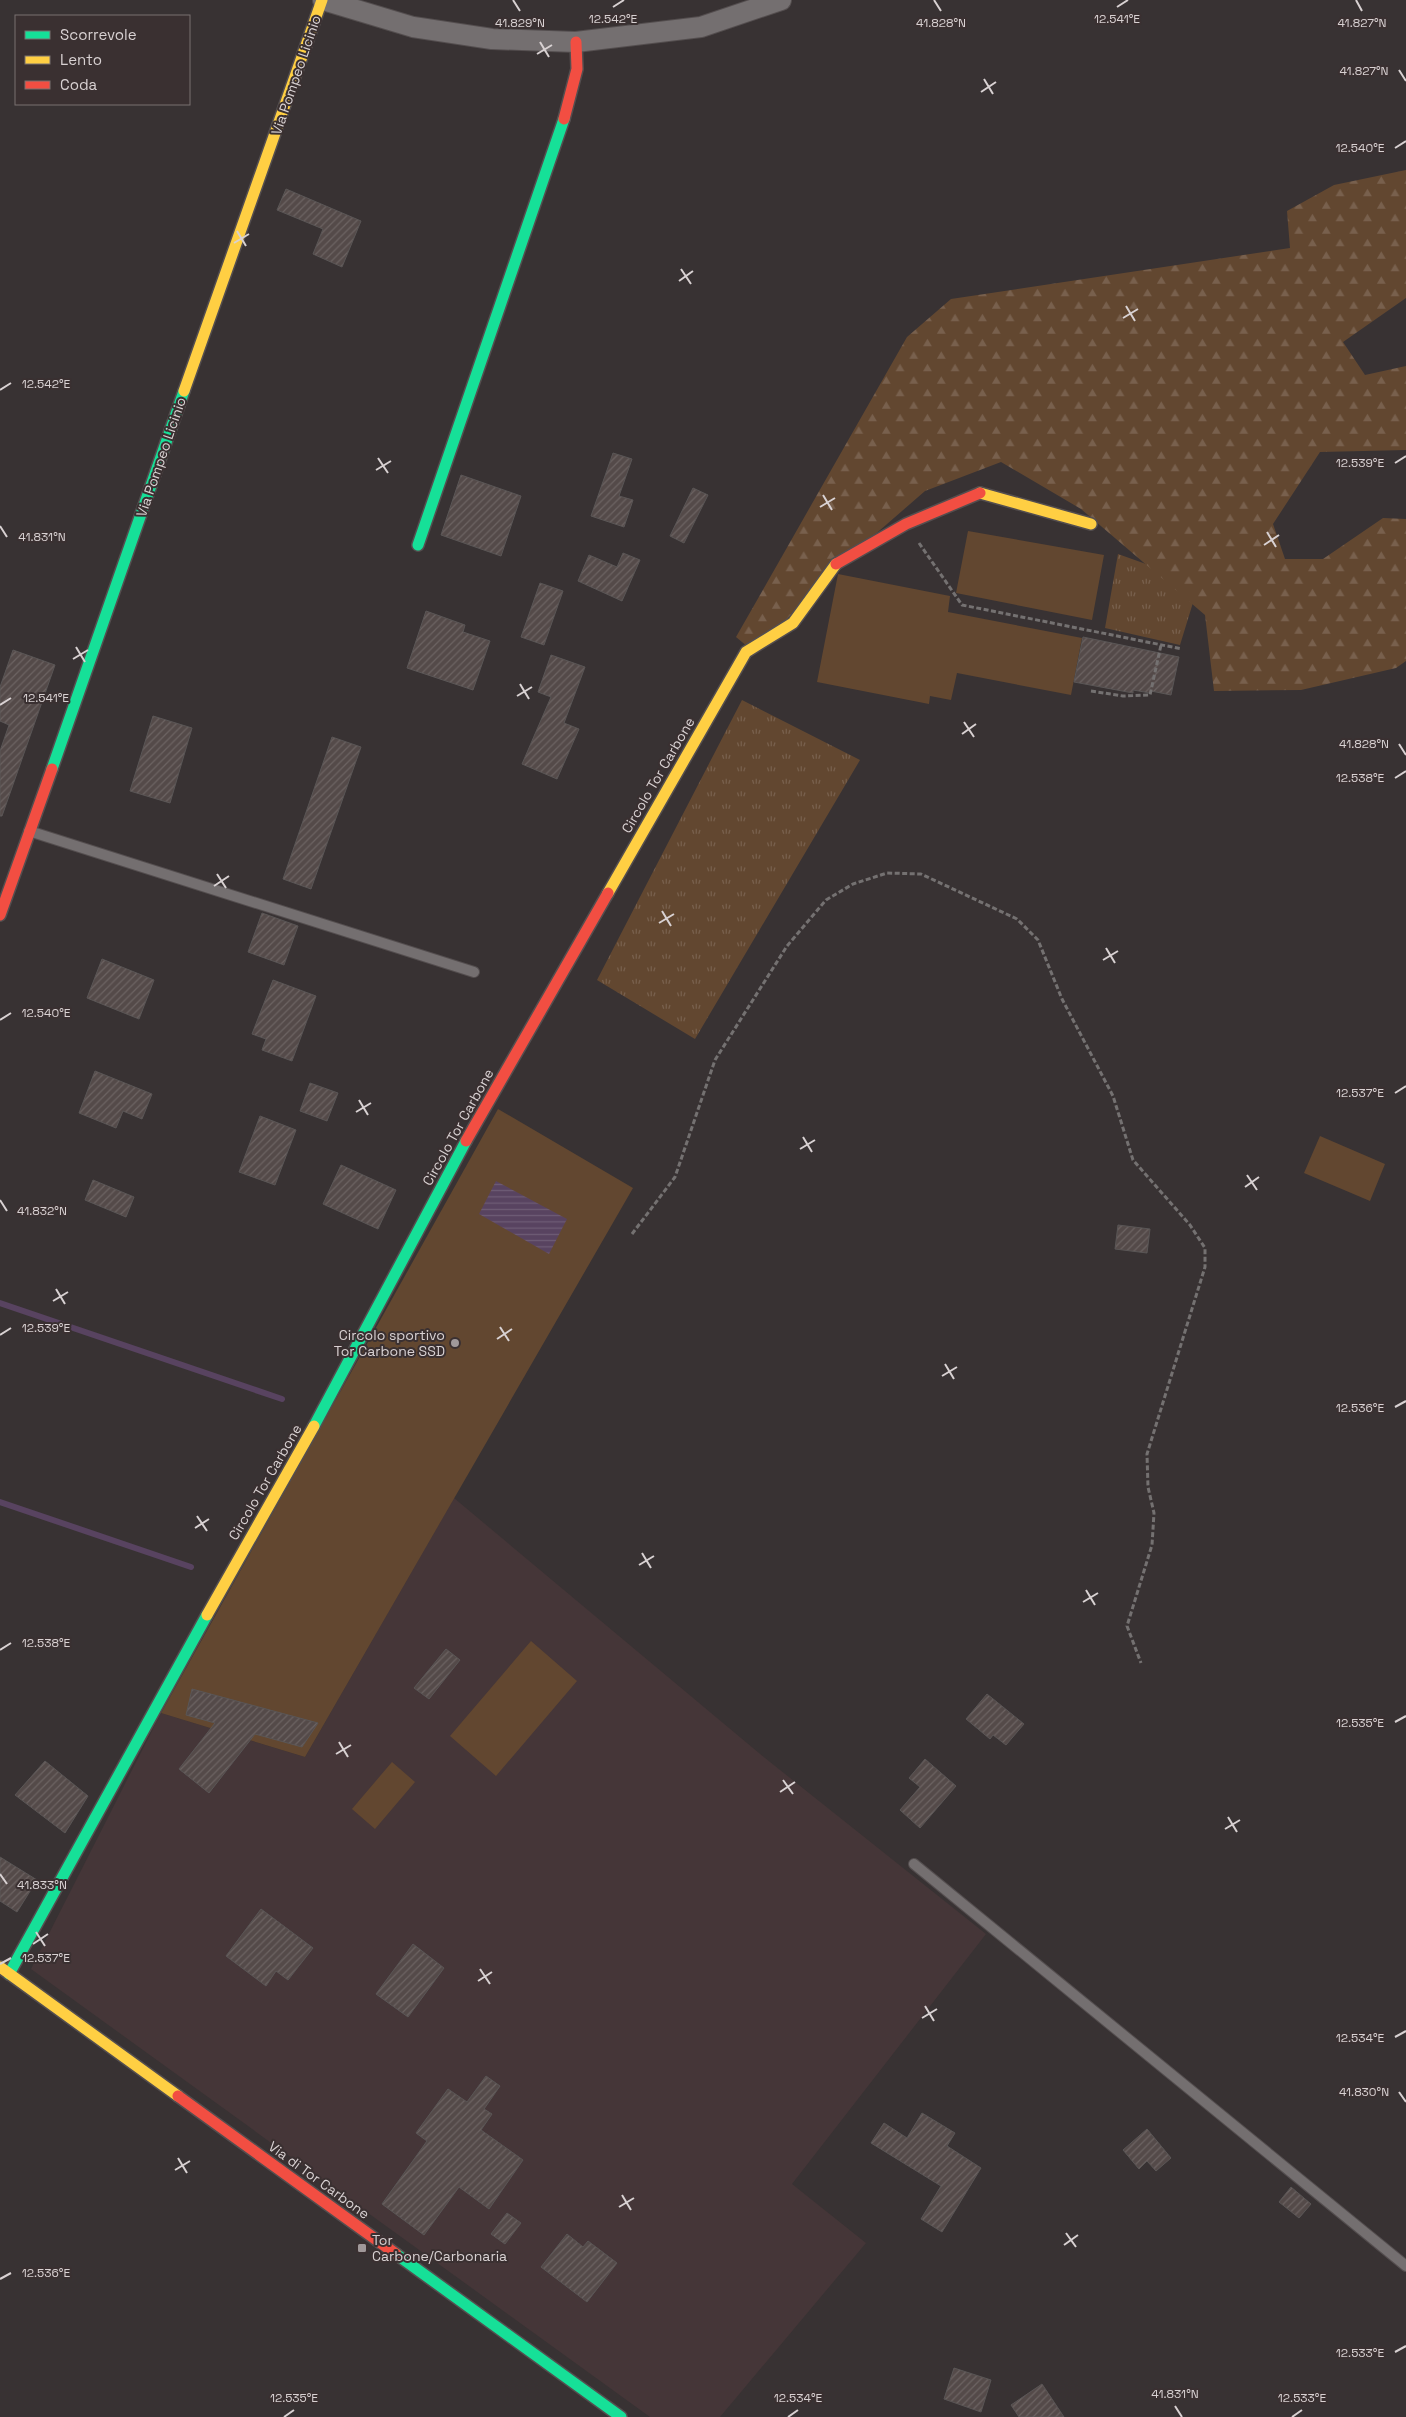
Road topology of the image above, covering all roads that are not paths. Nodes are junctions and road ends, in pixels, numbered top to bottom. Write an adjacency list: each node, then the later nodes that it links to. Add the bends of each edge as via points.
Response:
1 (322, 0): 3 (street, Via Pompeo Licinio, via 413,27 492,39); 6 (street, Via Pompeo Licinio)
2 (782, 0): 3 (street, Via Pompeo Licinio, via 701,27)
3 (576, 42): 5 (street, via 577,69 570,101)
4 (1091, 524): 10 (street, Circolo Tor Carbone, via 981,493 906,524 838,562 793,623 746,652 458,1155 324,1410)
5 (418, 545)
6 (29, 831): 7 (street, Via Pompeo Licinio); 8 (lane)
7 (0, 915)
8 (474, 972)
9 (914, 1864): 11 (lane)
10 (4, 1971): 12 (street, Via di Tor Carbone)
11 (1406, 2266)
12 (621, 2417)

